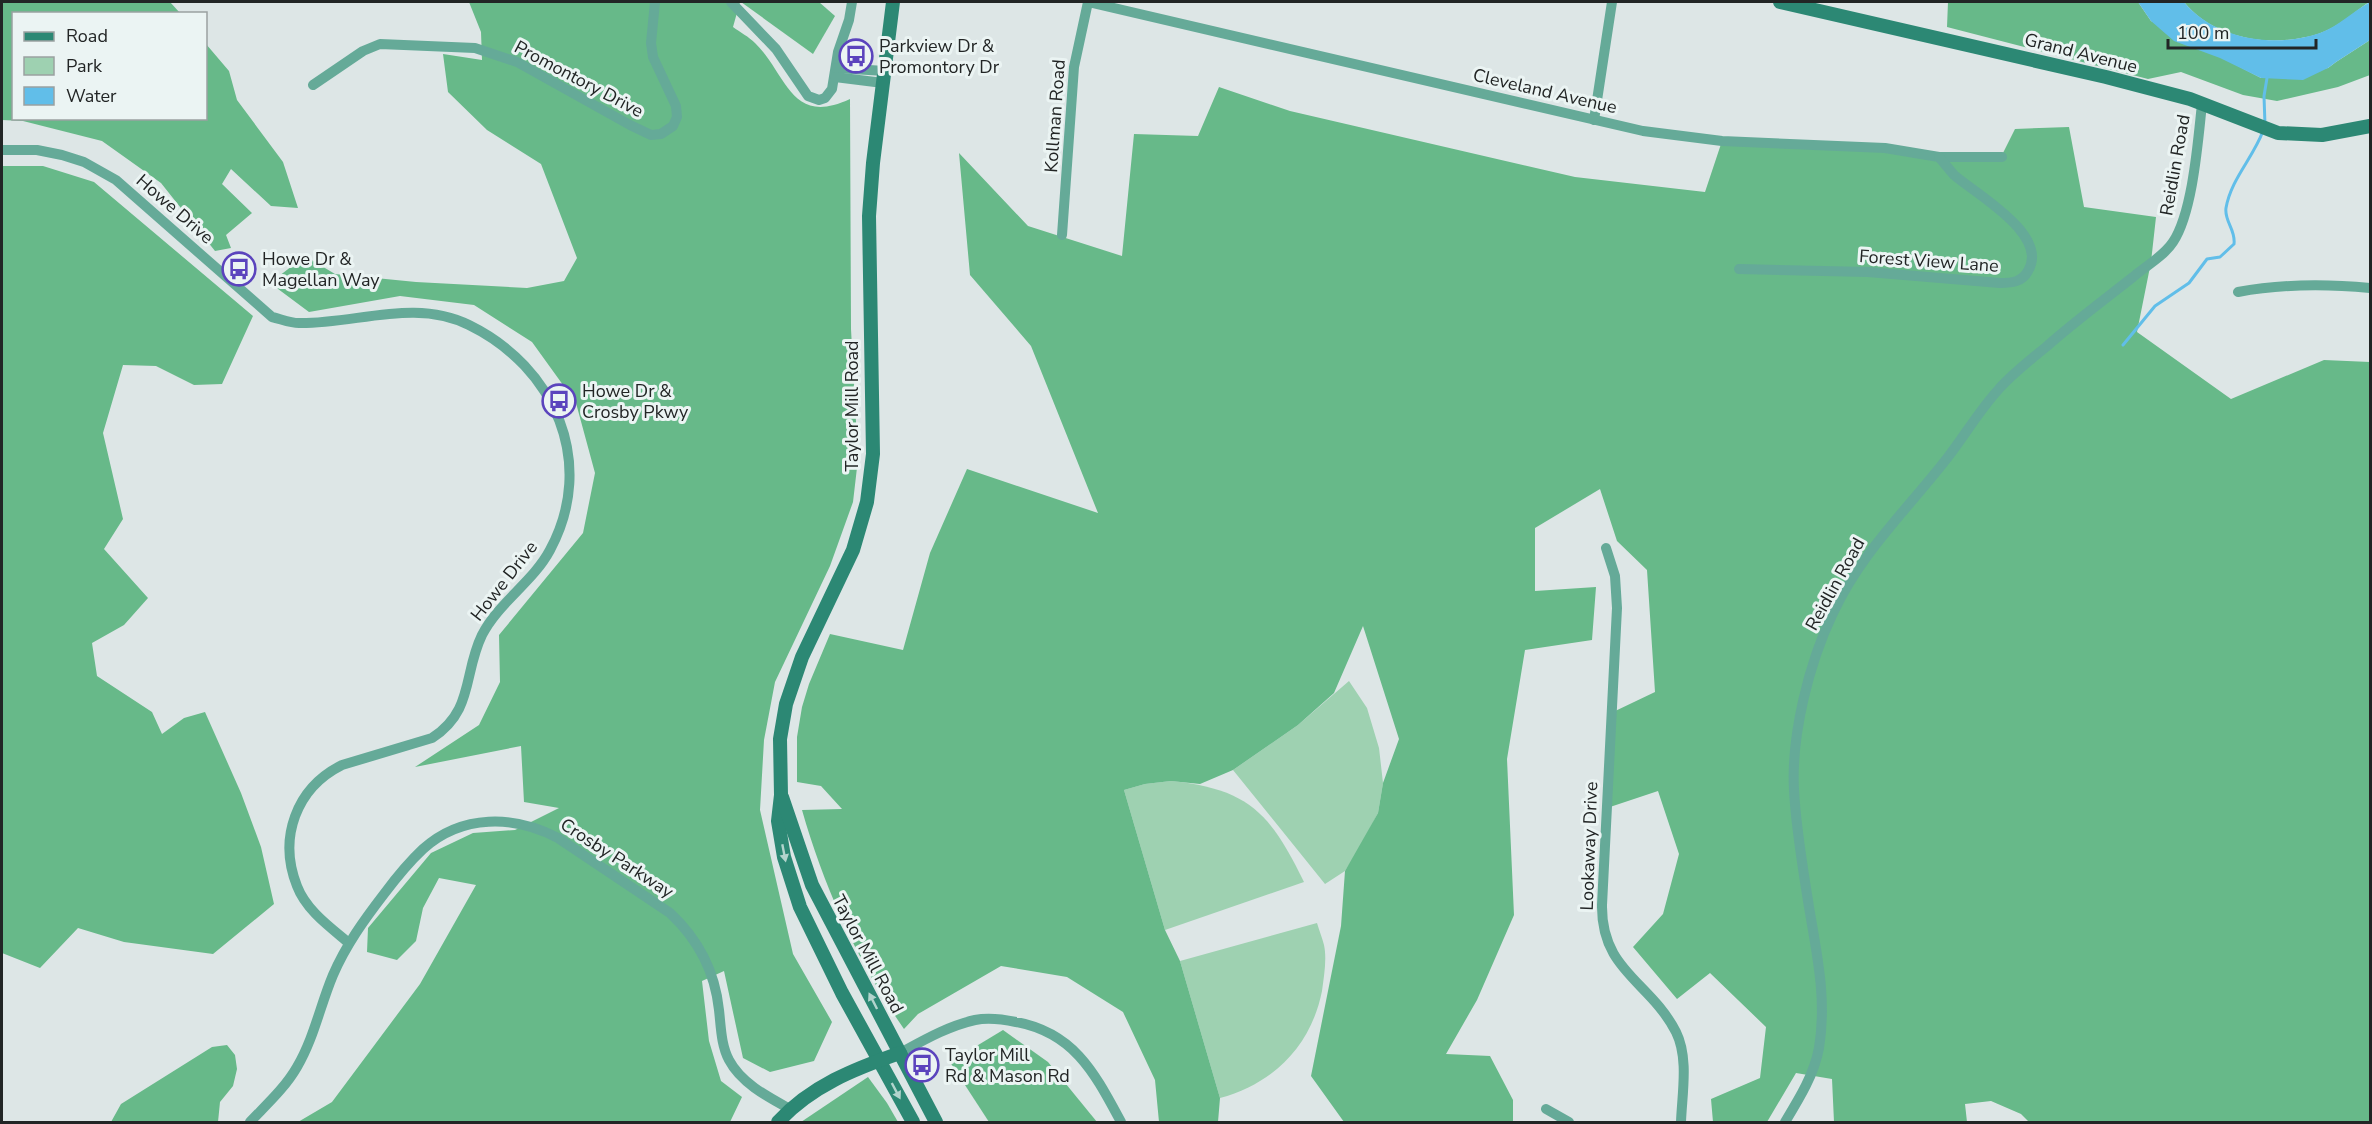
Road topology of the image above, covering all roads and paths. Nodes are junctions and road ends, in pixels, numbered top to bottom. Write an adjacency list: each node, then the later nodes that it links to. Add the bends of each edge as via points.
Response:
1 (656, 2): 10 (street, Promontory Drive, via 652,57 676,106 677,117 673,126 661,134 651,135 517,62 475,48 380,44)
2 (731, 2): 8 (street, via 776,49 808,96 825,98)
3 (852, 2): 8 (street)
4 (893, 2): 9 (main road, Taylor Mill Road)
5 (1088, 2): 12 (street, Cleveland Avenue); 17 (street, Kollman Road, via 1074,67)
6 (1612, 2): 12 (street)
7 (1780, 2): 11 (main road, Grand Avenue, via 2106,77)
8 (836, 72): 9 (street)
9 (884, 77): 22 (main road, Taylor Mill Road, via 868,216 873,454 867,502 853,550 802,657 786,704 780,739)
10 (313, 85)
11 (2202, 104): 13 (main road, Grand Avenue, via 2272,131 2303,136); 35 (street, Reidlin Road, via 2187,201 2173,242 2010,377 1876,543 1852,579 1817,650 1800,722 1794,791 1820,964 1822,1015 1819,1048 1805,1089)
12 (1594, 120): 15 (street, Cleveland Avenue, via 1696,139 1885,148)
13 (2370, 126)
14 (2, 150): 23 (street, Howe Drive, via 62,154 116,180 272,317 296,323 337,322 414,312 468,324 495,340 531,373 558,415 570,471 558,534 540,566 483,633 457,715 432,738 328,772 309,791 294,816 288,848 297,886 314,912)
15 (1939, 157): 16 (street, Cleveland Avenue); 18 (street, Forest View Lane, via 2023,233 2030,244 2032,260 2019,281)
16 (2002, 157)
17 (1062, 235)
18 (1739, 269)
19 (2367, 285): 20 (street, via 2272,287)
20 (2238, 292)
21 (1606, 548): 34 (street, Lookaway Drive, via 1615,576 1617,608 1603,929 1613,955 1676,1032 1683,1064)
22 (781, 795): 24 (main road, Taylor Mill Road, one-way to 22, via 812,885); 25 (main road, Taylor Mill Road, one-way to 25, via 778,821 784,857 800,907)
23 (349, 943): 26 (street, Crosby Parkway, via 407,864 434,840 477,823 520,823 539,828 634,888 684,926 715,982 729,1062 753,1086); 28 (street, Crosby Parkway, via 296,1070)
24 (900, 1053): 25 (main road); 31 (main road, Taylor Mill Road); 32 (street, via 948,1028 976,1020 1000,1018 1026,1024 1059,1037 1082,1058)
25 (880, 1060): 26 (main road, via 845,1074); 30 (main road, Taylor Mill Road, one-way to 30)
26 (790, 1109): 29 (main road)
27 (1546, 1109): 33 (street)
28 (250, 1122)
29 (778, 1122)
30 (913, 1122)
31 (936, 1122)
32 (1121, 1122)
33 (1569, 1122)
34 (1681, 1122)
35 (1785, 1122)

